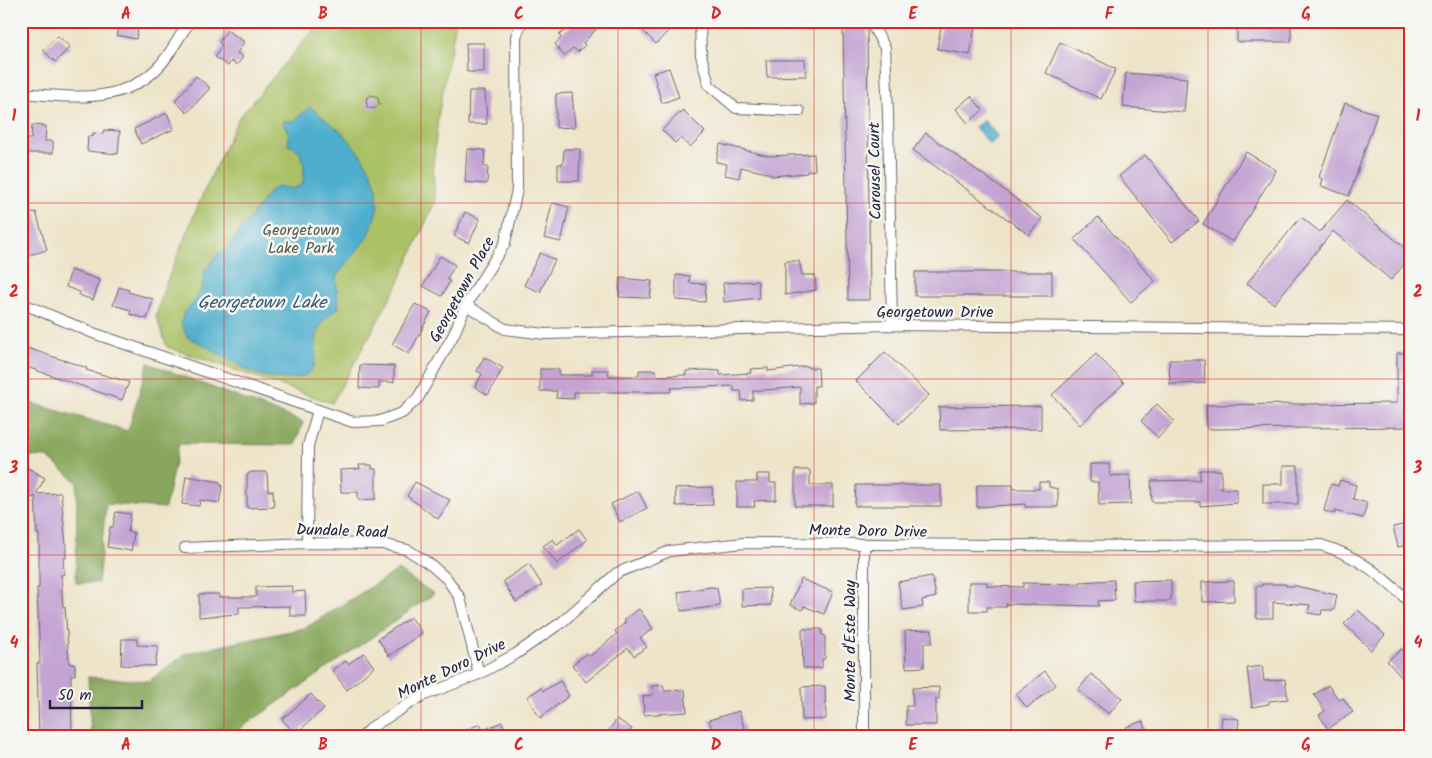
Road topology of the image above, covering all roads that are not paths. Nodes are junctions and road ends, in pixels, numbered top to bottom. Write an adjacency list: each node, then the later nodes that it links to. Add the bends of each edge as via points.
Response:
1 (190, 21): 5 (street, via 162,63 144,80 124,92 78,97)
2 (522, 21): 8 (street, Georgetown Place, via 516,37 517,190 513,216 505,242)
3 (700, 21): 6 (street, via 701,55 709,85 736,108)
4 (870, 21): 9 (street, Carousel Court, via 885,48)
5 (21, 93)
6 (799, 111)
7 (21, 303): 11 (street, Georgetown Place, via 93,333)
8 (466, 305): 9 (street, Georgetown Drive, via 505,329 545,334); 11 (street, Georgetown Place, via 454,334 418,398 402,413 380,421 353,422)
9 (892, 325): 10 (street, Georgetown Drive)
10 (1411, 330)
11 (318, 410): 12 (street, via 308,446)
12 (307, 543): 14 (street, Dundale Road); 16 (street, Dundale Road, via 382,544 408,550 431,564 460,598)
13 (864, 545): 15 (street, Monte Doro Drive, via 1321,545 1370,566); 16 (street, Monte Doro Drive, via 744,543 670,551 617,573 562,622 516,654); 18 (street, Monte d'Este Way)
14 (184, 548)
15 (1411, 603)
16 (479, 674): 17 (street, Monte Doro Drive, via 422,696 375,725)
17 (362, 737)
18 (864, 737)

